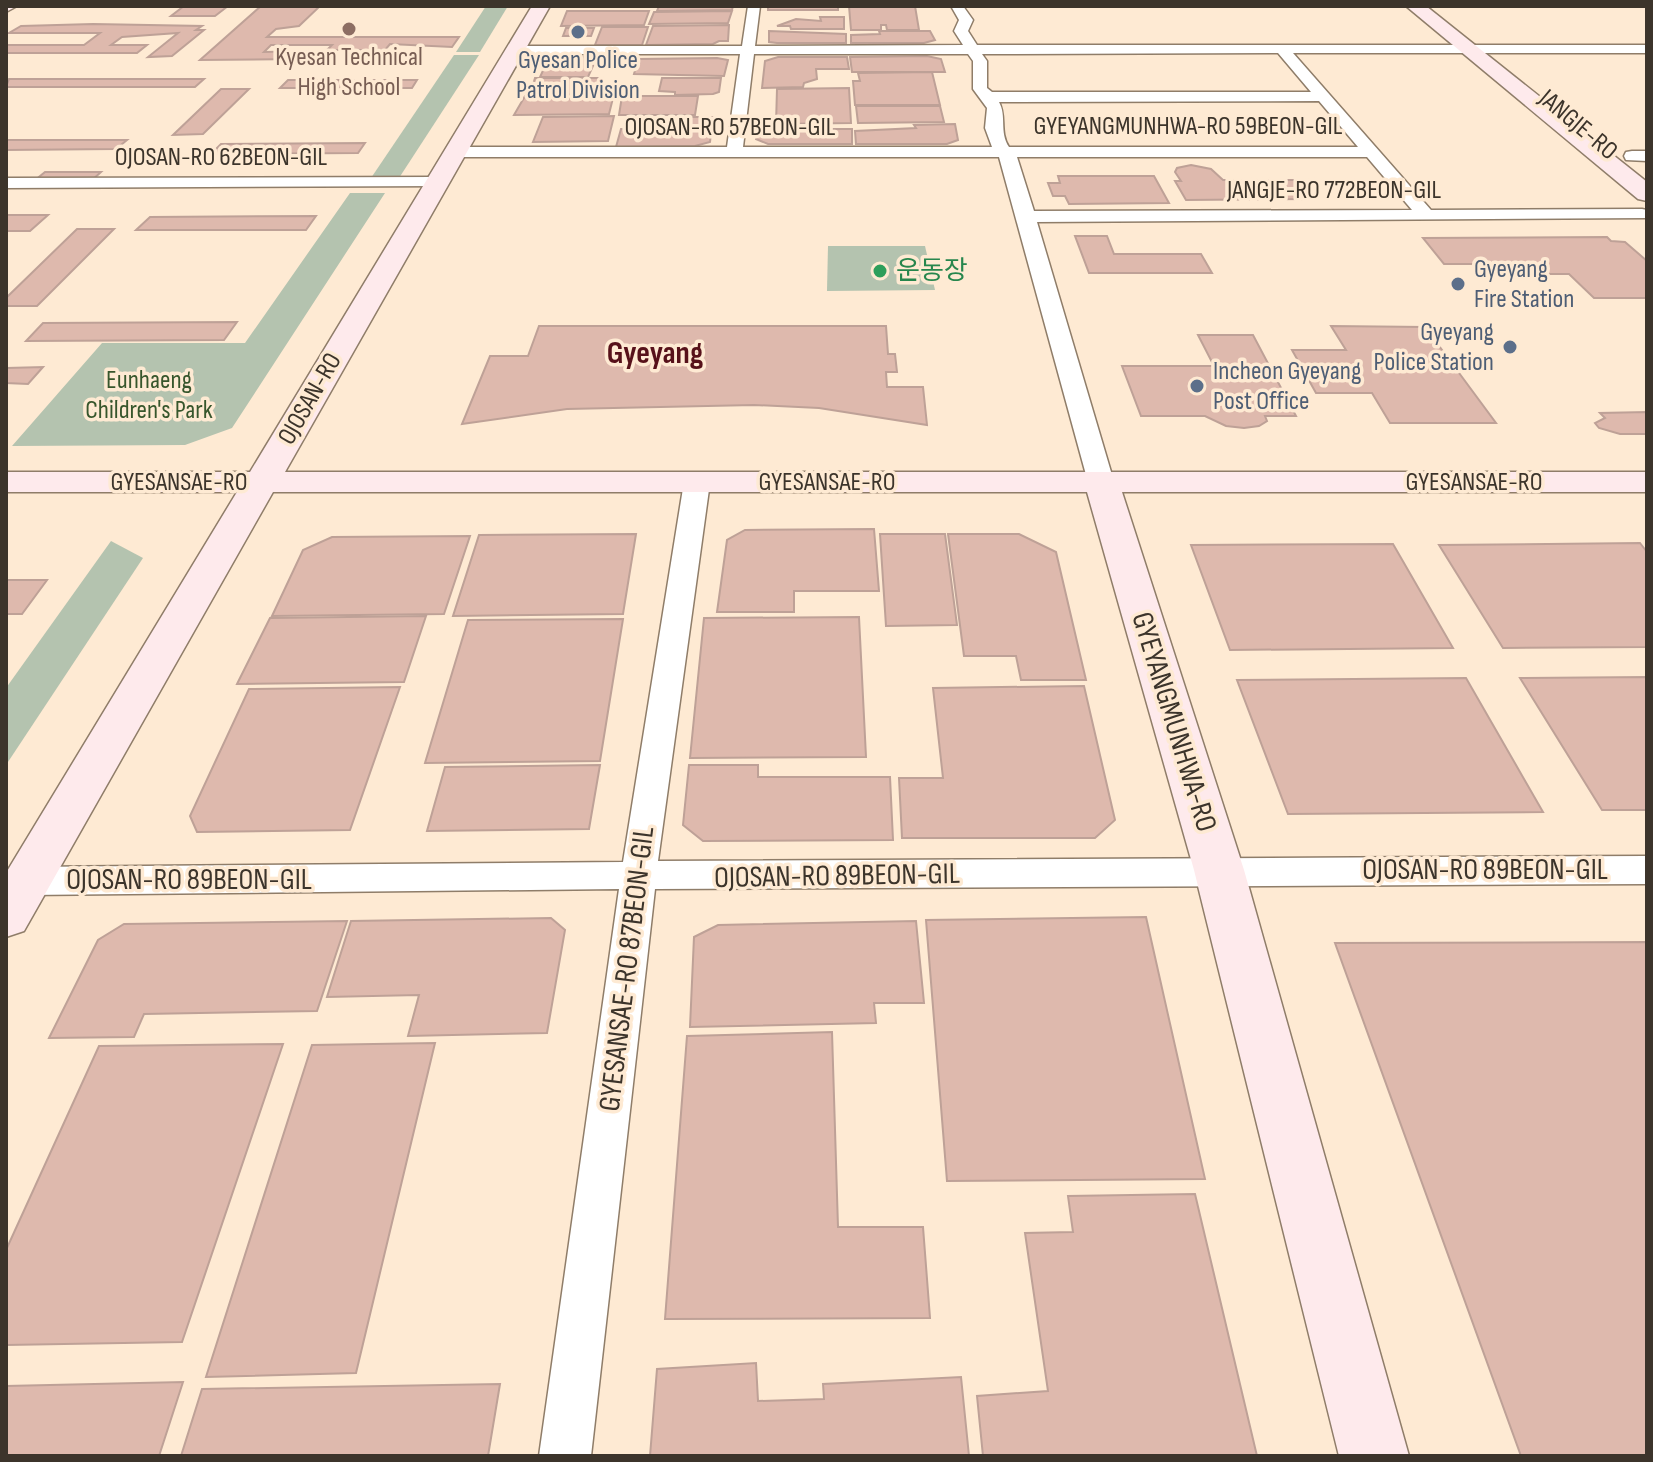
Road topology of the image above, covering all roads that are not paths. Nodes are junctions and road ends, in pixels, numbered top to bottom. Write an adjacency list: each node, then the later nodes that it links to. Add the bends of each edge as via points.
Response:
1 (541, 6): 9 (street, OJOSAN-RO)
2 (754, 6): 10 (street)
3 (957, 6): 11 (street, GYEYANGMUNHWA-RO, via 966,20 961,31)
4 (1415, 6): 5 (street, JANGJE-RO)
5 (1467, 48): 6 (street); 7 (street); 12 (street, JANGJE-RO)
6 (1282, 49): 11 (street); 14 (street)
7 (1609, 49): 8 (street); 13 (street)
8 (1647, 49)
9 (515, 50): 10 (street); 16 (street, OJOSAN-RO)
10 (748, 50): 11 (street); 18 (street)
11 (971, 50): 15 (street, GYEYANGMUNHWA-RO, via 980,61 980,89)
12 (1489, 66): 20 (street, JANGJE-RO, via 1552,94); 23 (street, JANGJE-RO, via 1495,93)
13 (1634, 66)
14 (1323, 96): 15 (street); 17 (street)
15 (989, 97): 19 (street, GYEYANGMUNHWA-RO, via 997,113 995,139)
16 (455, 152): 18 (street, OJOSAN-RO 57BEON-GIL); 21 (street, OJOSAN-RO)
17 (1371, 152): 19 (street, GYEYANGMUNHWA-RO 59BEON-GIL); 24 (street)
18 (734, 153): 19 (street, OJOSAN-RO 57BEON-GIL)
19 (1005, 153): 25 (street, GYEYANGMUNHWA-RO)
20 (1642, 160)
21 (437, 182): 22 (street, OJOSAN-RO 62BEON-GIL); 27 (street, OJOSAN-RO)
22 (6, 183)
23 (1645, 209): 24 (street, JANGJE-RO 772BEON-GIL)
24 (1427, 216): 25 (street, JANGJE-RO 772BEON-GIL)
25 (1026, 217): 29 (street, GYEYANGMUNHWA-RO)
26 (6, 482): 27 (street, GYESANSAE-RO)
27 (261, 482): 28 (street, GYESANSAE-RO); 34 (street, OJOSAN-RO)
28 (697, 482): 29 (street, GYESANSAE-RO); 33 (street, GYESANSAE-RO 87BEON-GIL)
29 (1101, 482): 30 (street, GYESANSAE-RO); 31 (street, GYEYANGMUNHWA-RO)
30 (1647, 482)
31 (1219, 870): 32 (street, OJOSAN-RO 89BEON-GIL); 33 (street, OJOSAN-RO 89BEON-GIL); 37 (street, GYEYANGMUNHWA-RO)
32 (1647, 870)
33 (638, 878): 34 (street, OJOSAN-RO 89BEON-GIL); 36 (street, GYESANSAE-RO 87BEON-GIL)
34 (27, 881): 35 (street, OJOSAN-RO)
35 (6, 917)
36 (565, 1456)
37 (1374, 1456)

